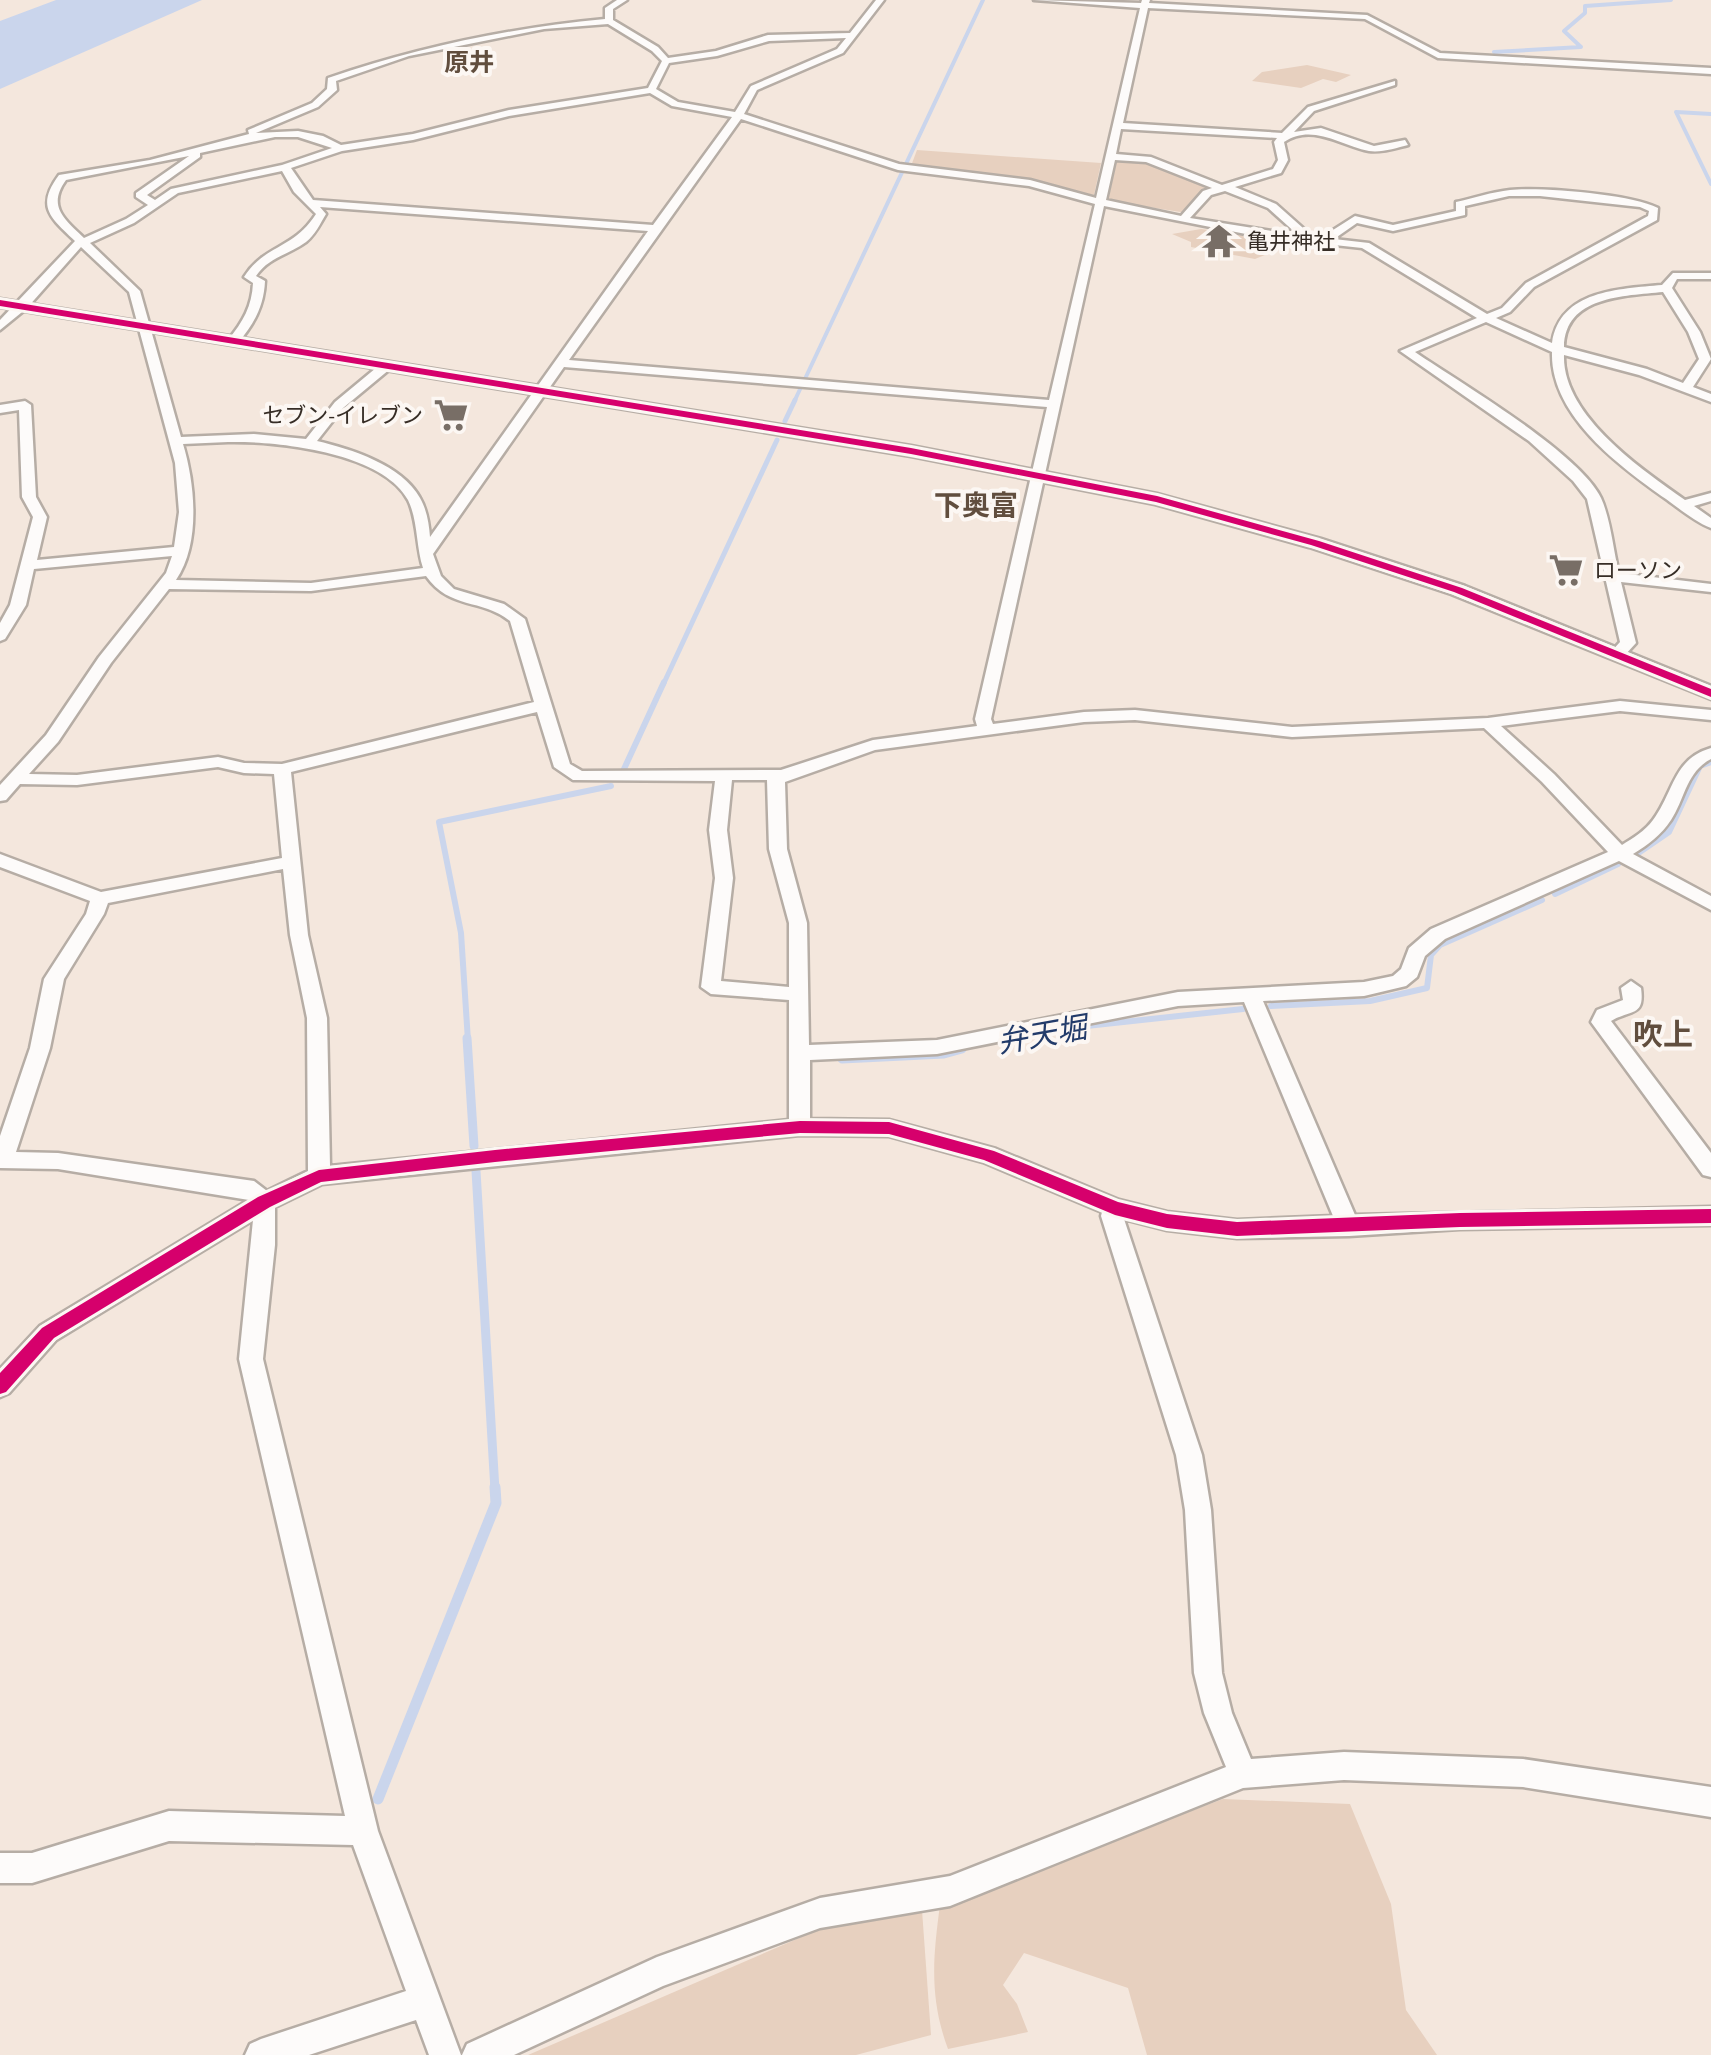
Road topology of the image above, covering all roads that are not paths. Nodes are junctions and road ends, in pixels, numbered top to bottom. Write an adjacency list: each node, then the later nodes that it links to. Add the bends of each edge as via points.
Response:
1 (622, 0): 5 (street, via 608,8)
2 (880, 0): 6 (street)
3 (1038, 0): 4 (street)
4 (1145, 3): 8 (street, via 1367,17 1438,55); 12 (street)
5 (609, 21): 7 (street); 14 (street, via 544,27 370,64 331,80 332,90 315,105)
6 (852, 35): 7 (street, via 768,38); 11 (street, via 840,51 754,88)
7 (666, 60): 10 (street)
8 (1711, 71)
9 (1392, 83): 13 (street, via 1310,109)
10 (652, 90): 11 (street, via 676,104); 16 (street)
11 (738, 116): 23 (street, via 903,168 1030,184); 25 (street)
12 (1118, 126): 13 (street); 18 (street)
13 (1284, 136): 15 (street, via 1321,131 1373,149); 20 (street, via 1277,171)
14 (242, 139): 16 (street, via 302,134); 17 (street)
15 (1404, 142)
16 (340, 148): 19 (street)
17 (201, 150): 22 (street, via 140,195); 28 (street, via 62,177 50,206)
18 (1111, 156): 20 (street, via 1148,159); 23 (street)
19 (285, 167): 21 (street); 22 (street, via 175,191)
20 (1220, 186): 24 (street); 26 (street, via 1272,206)
21 (313, 203): 25 (street); 35 (street, via 321,214 310,231 256,266 250,277 260,288 255,310)
22 (154, 204): 28 (street)
23 (1099, 204): 24 (street); 42 (street)
24 (1182, 220): 26 (street)
25 (656, 228): 37 (street)
26 (1307, 237): 27 (street)
27 (1326, 240): 32 (street, via 1365,245); 32 (street, via 1355,220 1393,228 1461,214 1460,204 1509,193 1630,202 1654,210 1653,218 1530,285 1512,307)
28 (82, 241): 31 (street); 34 (street, via 134,292)
29 (1711, 276): 30 (street, via 1673,276)
30 (1666, 288): 36 (street, via 1578,306 1566,315); 39 (street, via 1704,359)
31 (10, 304): 33 (street); 34 (street)
32 (1488, 319): 36 (street); 53 (street, via 1406,351 1564,463 1588,488)
33 (0, 326)
34 (141, 326): 35 (street); 44 (street)
35 (234, 340): 38 (street)
36 (1556, 349): 39 (street); 48 (street, via 1557,369 1586,420 1639,475)
37 (562, 363): 40 (street); 42 (street)
38 (386, 366): 40 (street); 45 (street)
39 (1686, 387): 41 (street)
40 (541, 391): 46 (street); 51 (street)
41 (1711, 398)
42 (1053, 404): 46 (street)
43 (0, 409): 52 (street, via 25,405 29,497 40,517)
44 (175, 441): 45 (street, via 262,436); 50 (street, via 186,484)
45 (310, 442): 51 (street, via 404,486 415,500)
46 (1038, 474): 57 (street, via 1316,542); 62 (street, via 982,719)
47 (1711, 497): 48 (street)
48 (1682, 505): 49 (street)
49 (1711, 524)
50 (181, 551): 52 (street); 54 (street)
51 (428, 563): 54 (street, via 311,586); 59 (street, via 444,589 505,607 517,620)
52 (27, 565): 56 (street, via 18,605)
53 (1614, 577): 55 (street); 57 (street, via 1628,643)
54 (166, 584): 67 (street)
55 (1711, 588)
56 (0, 636)
57 (1618, 653): 58 (street)
58 (1711, 693)
59 (544, 705): 64 (street); 66 (street, via 562,768 580,776)
60 (1711, 715): 61 (street, via 1620,706)
61 (1488, 723): 62 (street, via 1292,732 1136,715); 69 (street)
62 (986, 728): 65 (street, via 873,745)
63 (1711, 753): 69 (street, via 1683,770 1672,805 1654,830)
64 (282, 769): 67 (street, via 218,762 76,780); 71 (street)
65 (782, 775): 66 (street); 75 (street, via 776,780 778,850 798,923)
66 (724, 776): 75 (street, via 718,830 724,878 711,987)
67 (17, 779): 68 (street)
68 (0, 796)
69 (1620, 853): 73 (street); 76 (street, via 1438,934 1399,981)
70 (0, 860): 72 (street)
71 (290, 862): 72 (street); 81 (street, via 317,1018)
72 (100, 898): 79 (street, via 54,978 40,1048)
73 (1711, 904)
74 (1631, 988): 80 (street, via 1632,1004 1600,1022)
75 (796, 994): 77 (street)
76 (1251, 996): 77 (street, via 1178,999 937,1047); 85 (street)
77 (798, 1053): 78 (street)
78 (800, 1126): 81 (street); 83 (street, via 889,1128 988,1155)
79 (2, 1159): 82 (street, via 254,1190)
80 (1711, 1169)
81 (319, 1176): 82 (street)
82 (264, 1202): 86 (street, via 48,1332); 89 (street, via 251,1359)
83 (1115, 1208): 85 (street, via 1237,1228); 87 (street, via 1112,1216 1188,1456 1198,1510 1208,1673)
84 (1711, 1216): 85 (street)
85 (1349, 1227)
86 (0, 1386)
87 (1243, 1774): 88 (street, via 1344,1766 1523,1773); 94 (street, via 950,1891 820,1913 657,1973)
88 (1711, 1802)
89 (363, 1831): 90 (street, via 169,1826 32,1868); 91 (street)
90 (0, 1868)
91 (425, 2001): 92 (street); 93 (street)
92 (261, 2055)
93 (445, 2055)
94 (478, 2055)

